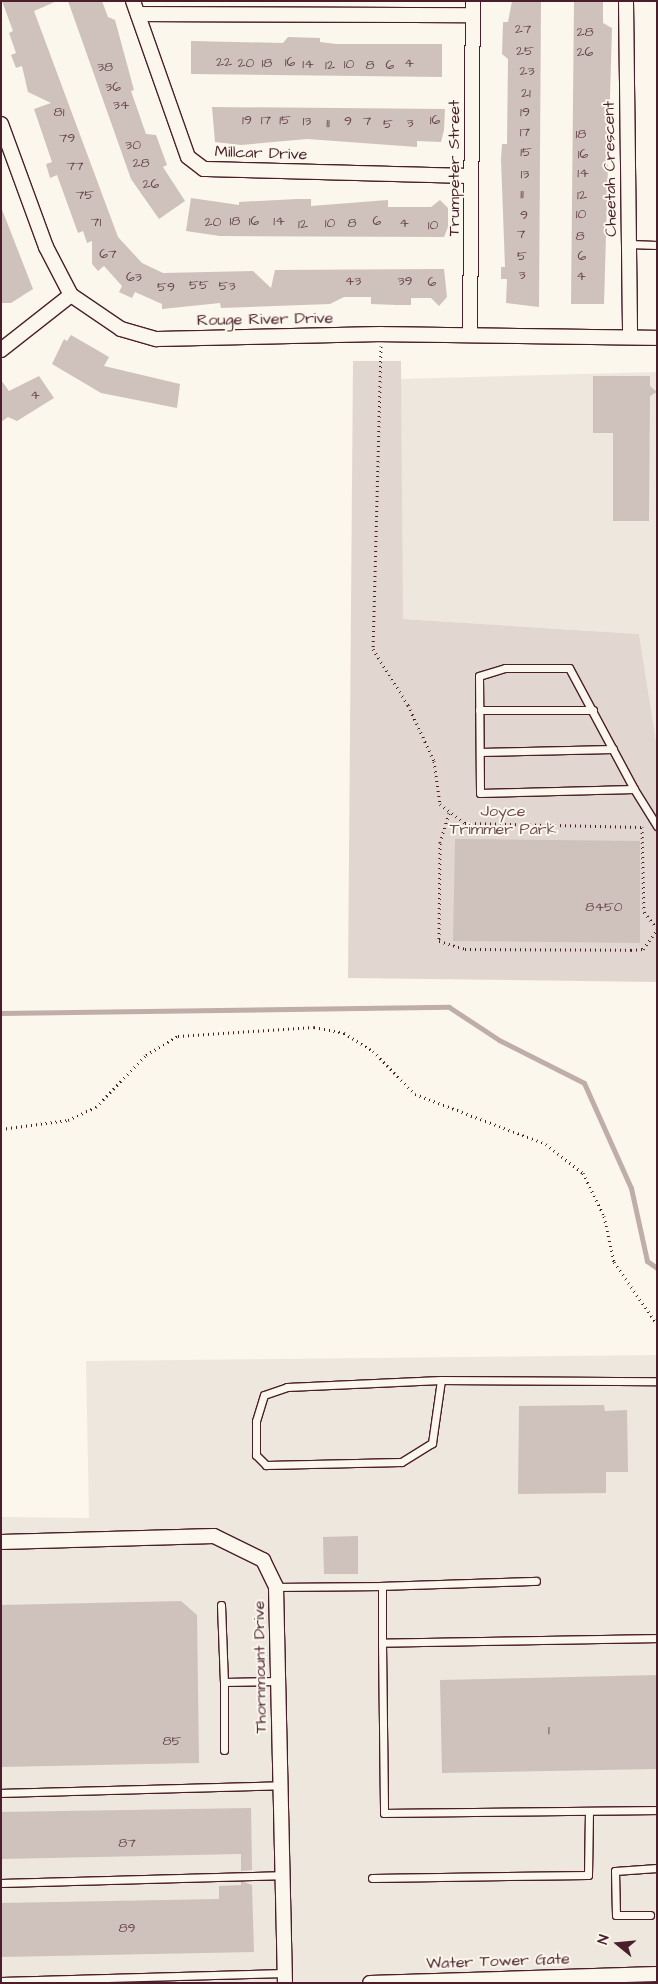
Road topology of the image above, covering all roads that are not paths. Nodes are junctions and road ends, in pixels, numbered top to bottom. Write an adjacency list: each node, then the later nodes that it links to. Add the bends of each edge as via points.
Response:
1 (626, 1): 6 (street, Cheetah Crescent)
2 (135, 8): 3 (street); 5 (street, Millcar Drive, via 188,157 204,169)
3 (473, 8): 5 (street, Trumpeter Street)
4 (1, 124): 8 (street, Rouge River Drive, via 46,247)
5 (471, 176): 9 (street, Trumpeter Street)
6 (629, 244): 7 (lane); 10 (street, Cheetah Crescent)
7 (657, 245)
8 (71, 295): 9 (street, Rouge River Drive, via 121,329 157,340); 12 (street)
9 (470, 334): 10 (street, Rouge River Drive)
10 (630, 337): 11 (street, Rouge River Drive)
11 (657, 338)
12 (1, 350)
13 (479, 710): 14 (lane); 14 (lane, via 479,676 505,668 569,668); 16 (lane)
14 (593, 710): 15 (lane)
15 (613, 749): 16 (lane); 17 (lane)
16 (480, 752): 17 (lane, via 480,793)
17 (634, 789): 18 (lane)
18 (657, 826)
19 (442, 1380): 19 (lane, via 332,1382 287,1387 264,1395 256,1421 256,1455 266,1465 401,1462 432,1443); 20 (lane)
20 (657, 1381)
21 (1, 1542): 24 (street, Thornmount Drive, via 214,1536 262,1560)
22 (536, 1580): 23 (lane)
23 (382, 1586): 24 (lane); 27 (lane)
24 (276, 1588): 28 (street, Thornmount Drive)
25 (221, 1605): 29 (lane)
26 (657, 1638): 27 (lane)
27 (382, 1642): 34 (lane, via 384,1813)
28 (277, 1681): 29 (lane); 31 (street, Thornmount Drive)
29 (224, 1682): 30 (lane)
30 (224, 1750)
31 (279, 1785): 32 (lane); 36 (street, Thornmount Drive)
32 (1, 1794)
33 (657, 1810): 34 (lane)
34 (588, 1811): 37 (lane, via 588,1875)
35 (657, 1868): 39 (lane, via 615,1871 616,1915)
36 (280, 1875): 38 (lane); 41 (street, Thornmount Drive)
37 (372, 1878)
38 (1, 1882)
39 (650, 1915)
40 (657, 1974): 43 (street, Water Tower Gate)
41 (285, 1978): 42 (lane)
42 (1, 1982)
43 (370, 1983)

